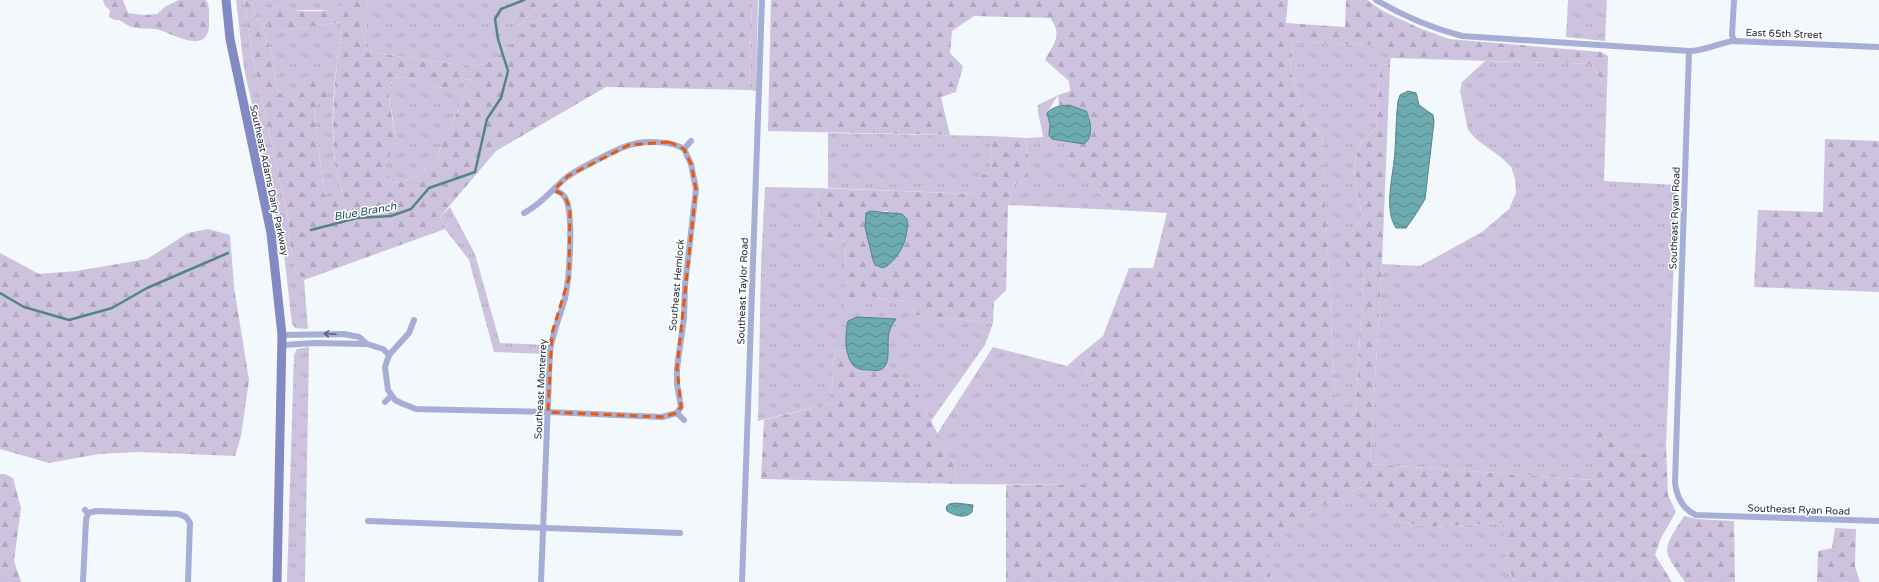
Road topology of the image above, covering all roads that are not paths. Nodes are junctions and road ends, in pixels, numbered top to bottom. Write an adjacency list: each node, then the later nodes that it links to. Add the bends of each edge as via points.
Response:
1 (226, 0): 13 (main road, Southeast Adams Dairy Parkway, via 230,39 271,233)
2 (762, 0): 30 (street, Southeast Taylor Road)
3 (1376, 0): 7 (street, via 1437,30 1462,36)
4 (1734, 0): 5 (street)
5 (1734, 41): 6 (street, East 65th Street); 7 (street, East 65th Street, via 1704,51)
6 (1879, 47)
7 (1689, 52): 23 (street, Southeast Ryan Road, via 1676,493 1685,508 1696,515)
8 (691, 141): 9 (street)
9 (684, 149): 10 (street, via 669,142 629,145 568,176); 20 (street, Southeast Hemlock, via 691,164 696,189 677,368 681,407)
10 (554, 190): 11 (street); 19 (street, Southeast Monterrey, via 564,195 570,208 569,278 565,300 552,333)
11 (524, 213)
12 (414, 320): 16 (street, via 409,332)
13 (282, 335): 14 (street, one-way to 13, via 359,337 344,334); 15 (main road, Southeast Adams Dairy Parkway)
14 (367, 344): 15 (street); 16 (street, via 383,349)
15 (283, 345): 28 (main road, Southeast Adams Dairy Parkway)
16 (389, 355): 17 (street, via 385,367 386,382)
17 (391, 396): 18 (street); 19 (street, via 416,409)
18 (385, 402)
19 (548, 412): 20 (street, via 662,417); 24 (street, Southeast Monterrey)
20 (677, 413): 21 (street)
21 (684, 420)
22 (368, 521): 24 (street)
23 (1879, 521)
24 (543, 528): 25 (street); 29 (street, Southeast Monterrey)
25 (680, 533)
26 (83, 582): 27 (street, via 86,512 96,511 189,515)
27 (188, 582)
28 (277, 582)
29 (541, 582)
30 (742, 582)

